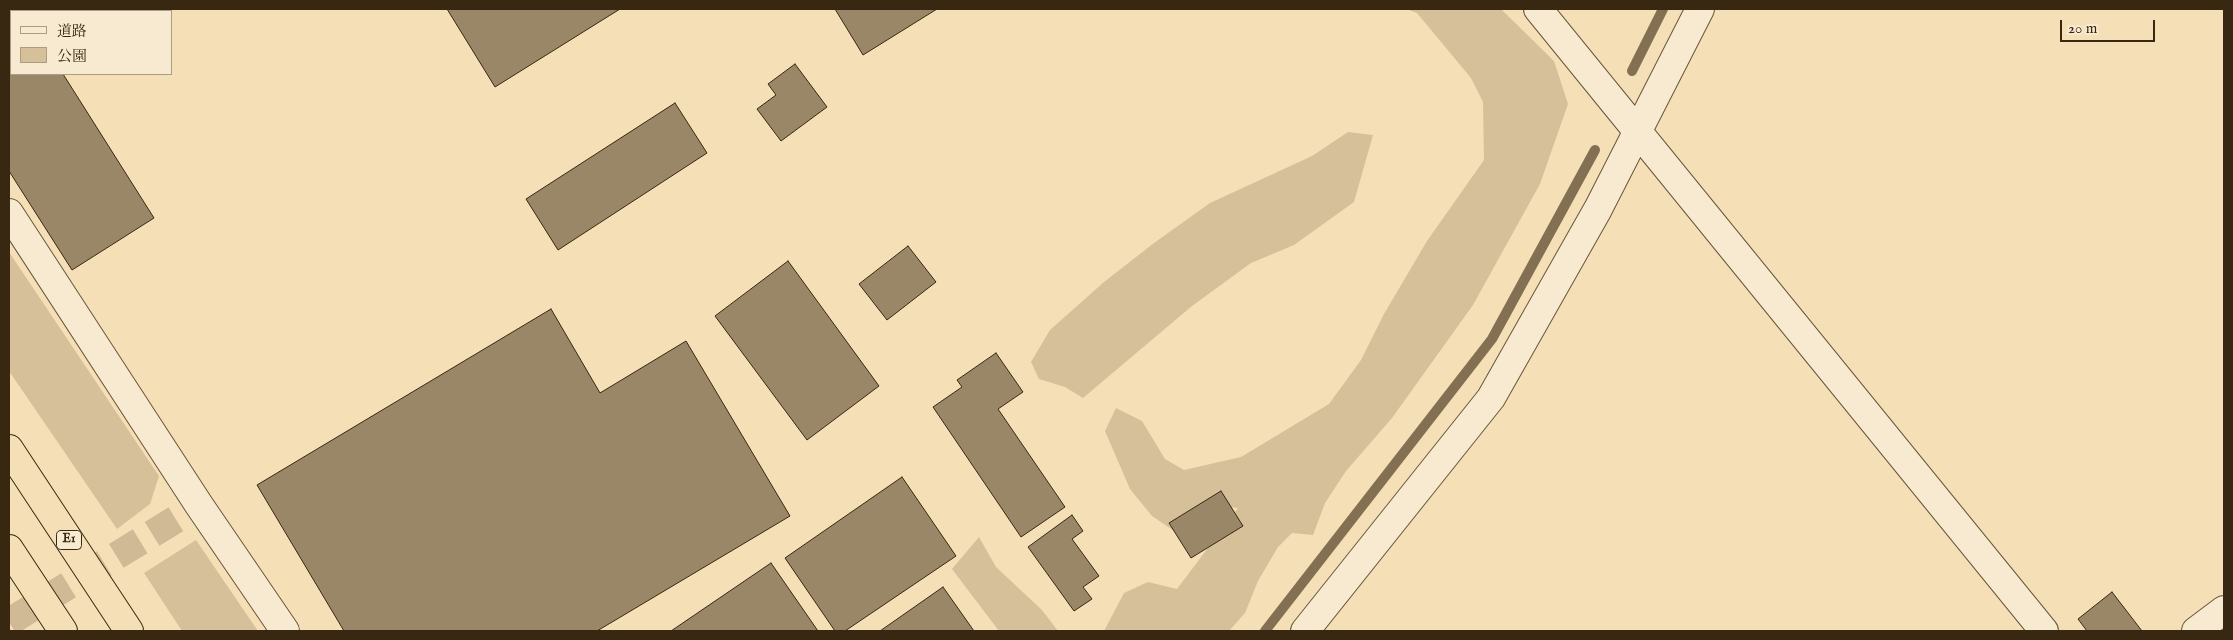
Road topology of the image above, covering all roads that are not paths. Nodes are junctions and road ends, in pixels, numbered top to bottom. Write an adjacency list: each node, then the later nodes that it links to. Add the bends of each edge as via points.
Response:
1 (1538, 9): 3 (street)
2 (1700, 9): 3 (street)
3 (1637, 130): 11 (street, via 1598,209 1491,398); 12 (street)
4 (9, 213): 10 (street)
5 (9, 449): 9 (highway, E1)
6 (9, 549): 8 (highway)
7 (2224, 610): 13 (street)
8 (63, 631)
9 (130, 631)
10 (285, 631)
11 (1305, 631)
12 (2044, 631)
13 (2196, 631)

